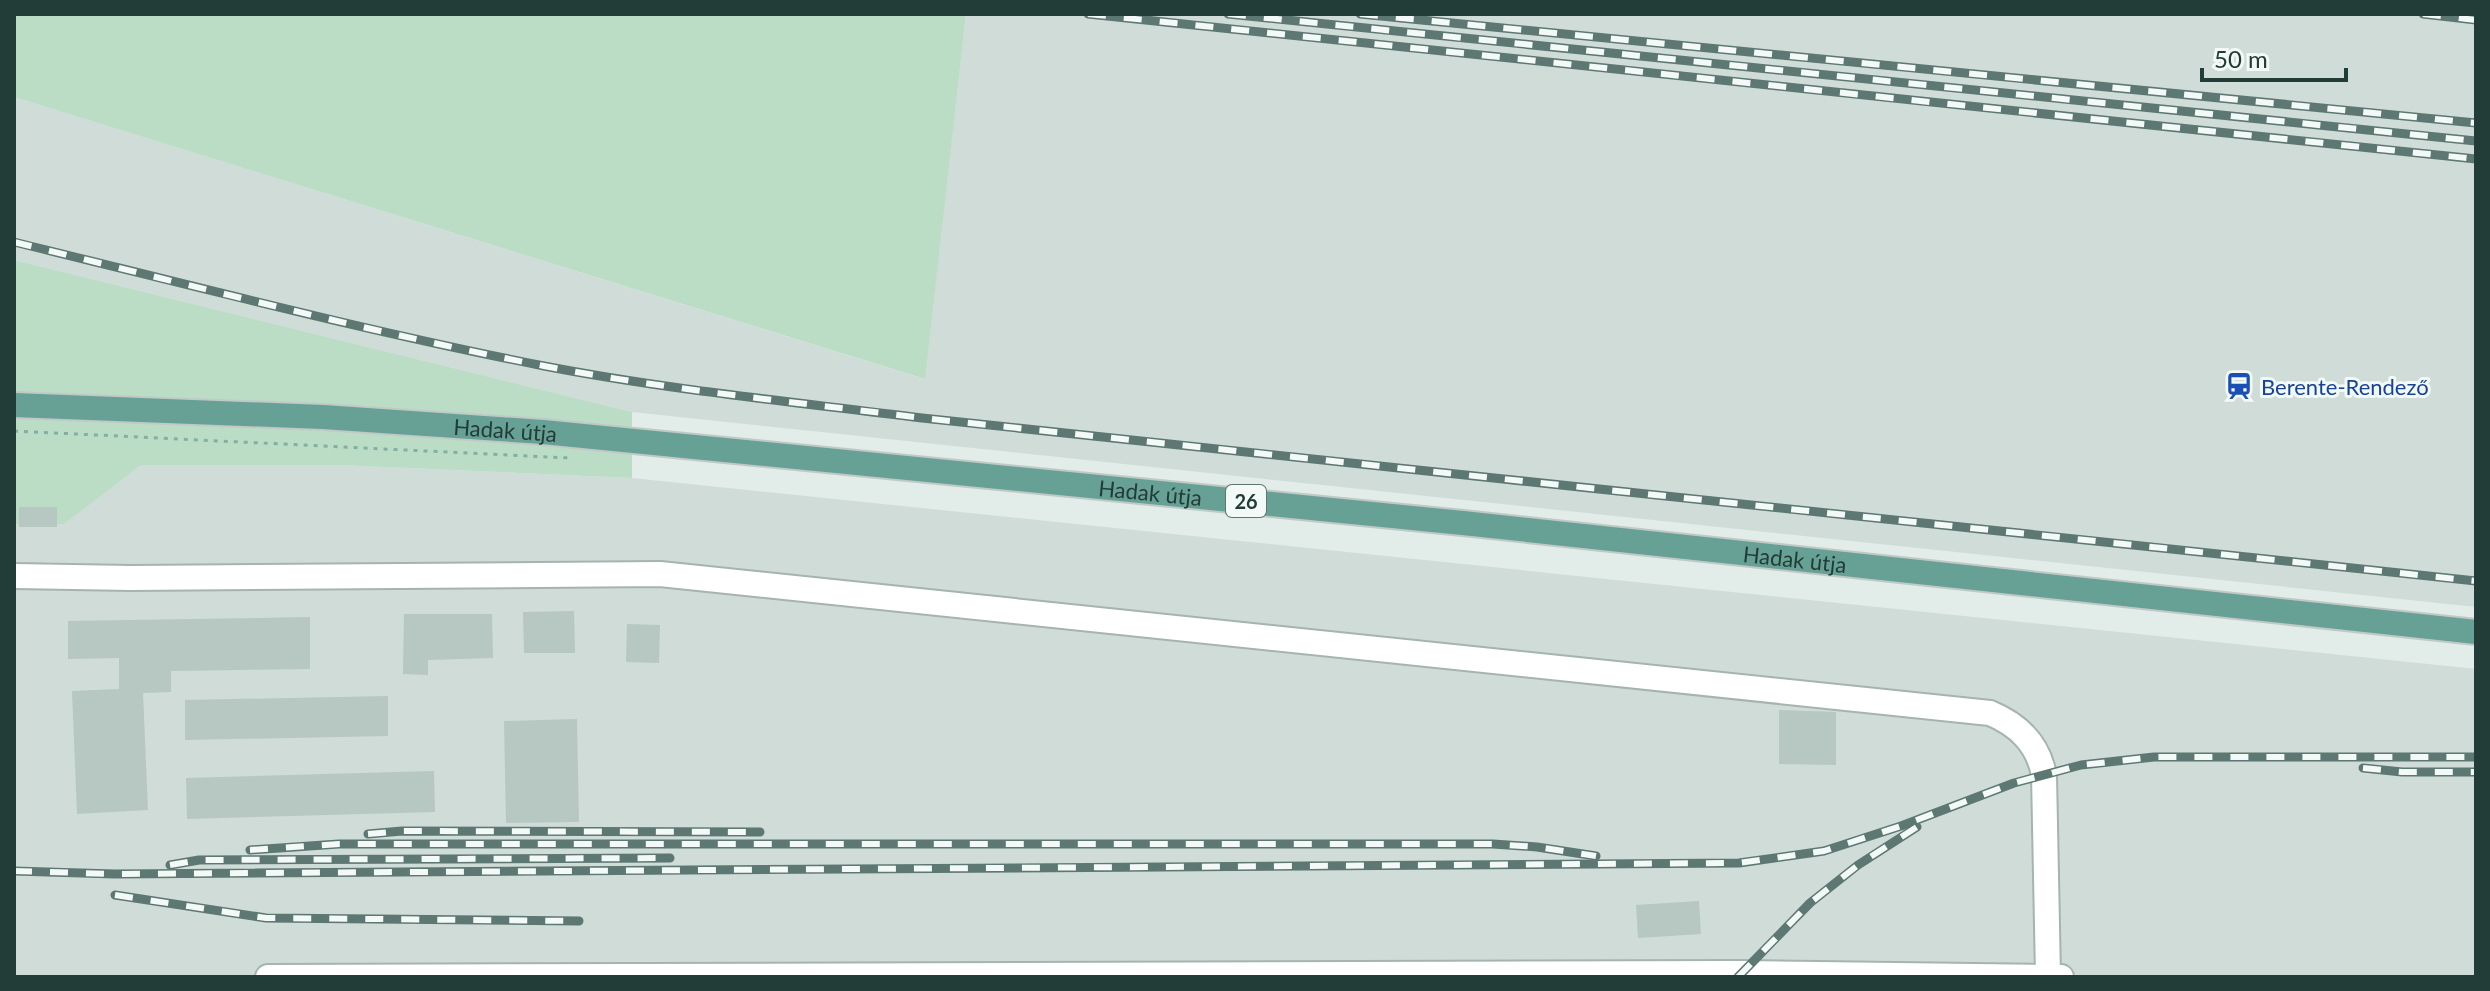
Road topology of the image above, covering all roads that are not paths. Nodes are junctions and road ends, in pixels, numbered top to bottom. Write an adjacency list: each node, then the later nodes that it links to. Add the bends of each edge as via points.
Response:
1 (14, 405): 3 (main road, Hadak útja / 26, via 559,433 1479,524)
2 (14, 576): 6 (lane, via 660,574 1990,713 2026,736 2044,775)
3 (2476, 632)
4 (824, 976): 5 (lane); 7 (lane)
5 (1926, 976): 6 (lane)
6 (2054, 976)
7 (268, 977)

